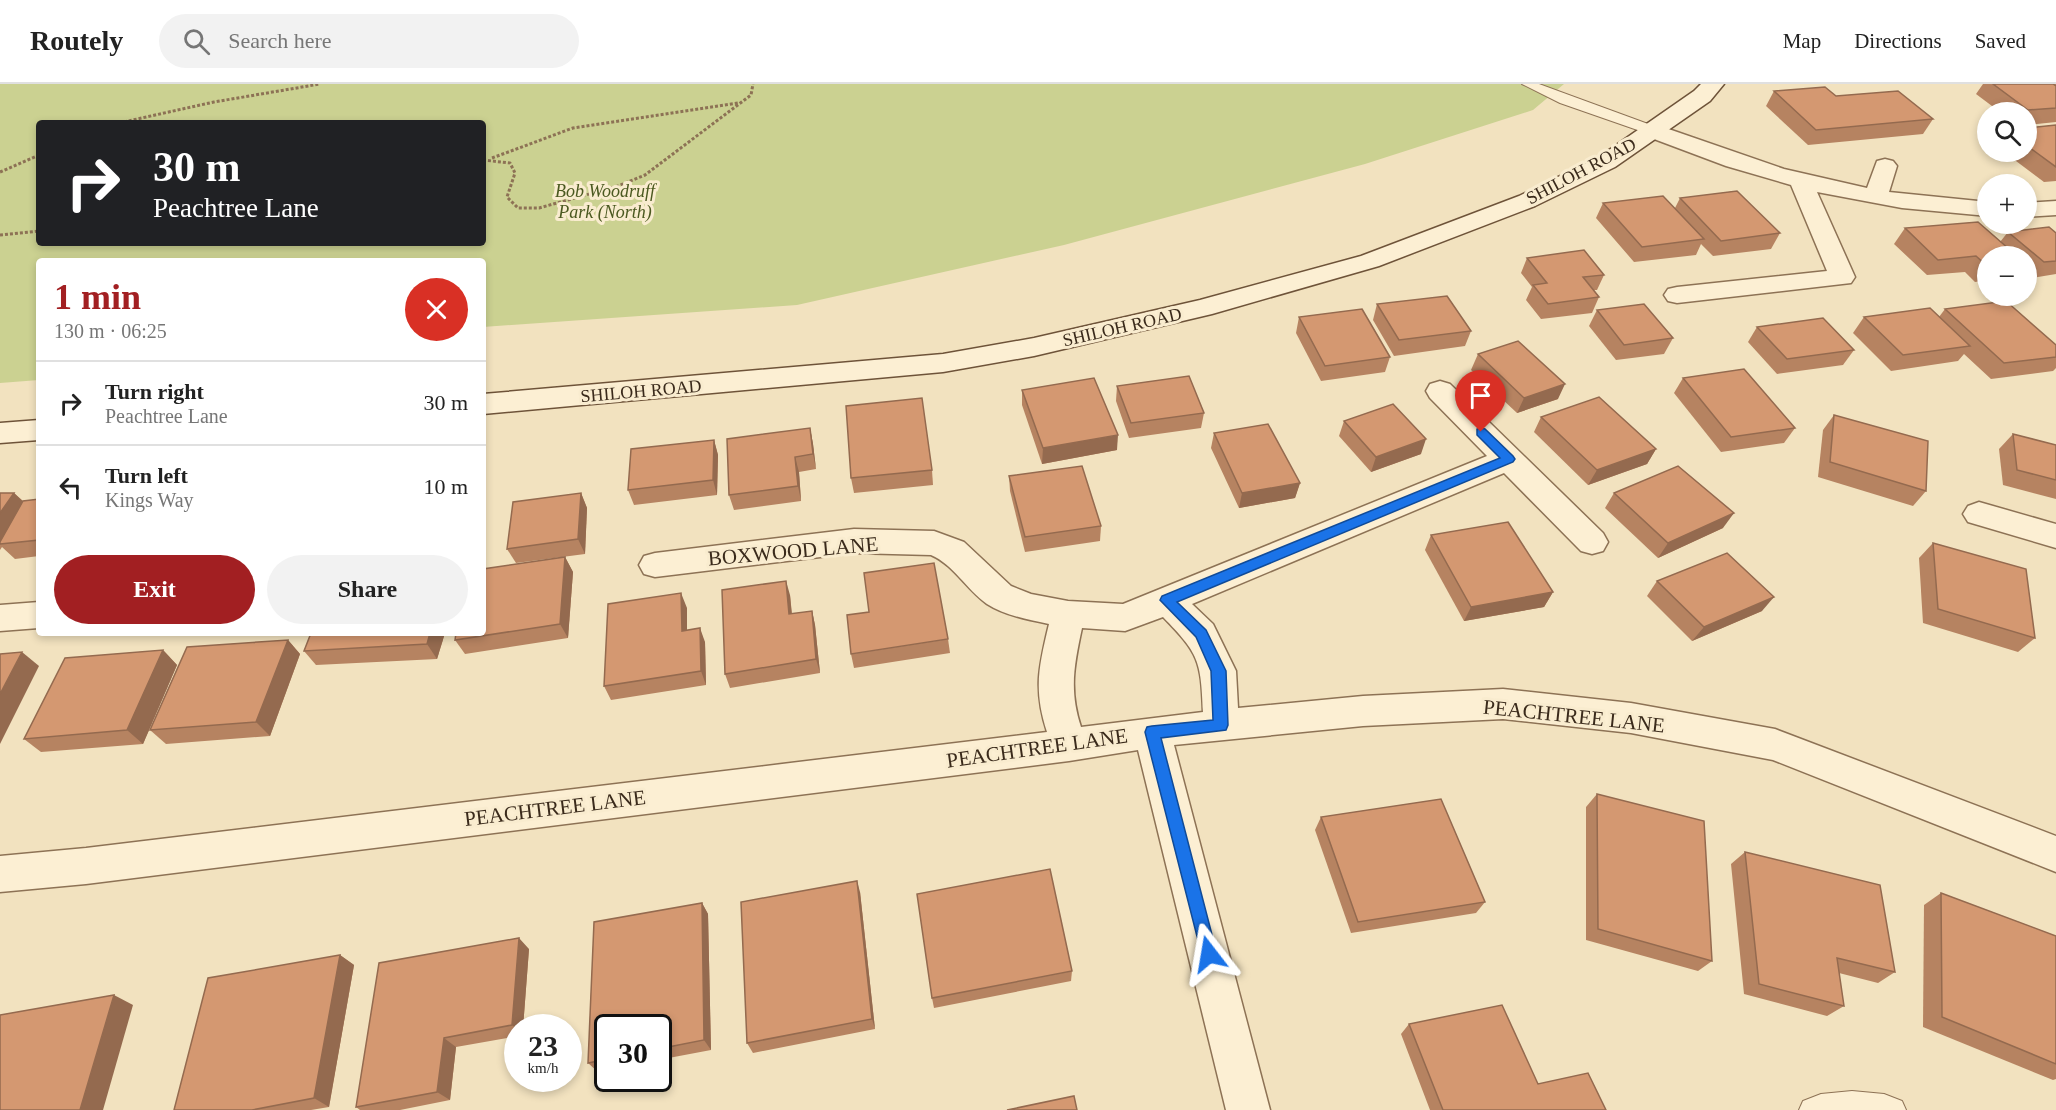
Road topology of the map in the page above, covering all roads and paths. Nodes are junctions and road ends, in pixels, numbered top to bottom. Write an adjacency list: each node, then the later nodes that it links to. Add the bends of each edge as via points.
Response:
1 (320, 84): 6 (path)
2 (753, 84): 5 (path, via 751,94)
3 (1528, 84): 7 (lane)
4 (1713, 84): 7 (street, SHILOH ROAD)
5 (739, 103): 9 (path, via 573,128); 9 (path, via 645,175 539,208 518,208 507,197 515,173 510,163)
6 (133, 120)
7 (1654, 131): 13 (street, via 1731,162); 22 (street, SHILOH ROAD, via 1607,162 1527,201 1370,261 1191,311 1034,347 943,363)
8 (36, 156): 12 (path)
9 (491, 159): 10 (path)
10 (486, 160)
11 (1885, 166): 14 (street)
12 (0, 172)
13 (1801, 181): 14 (street); 20 (street, via 1842,277)
14 (1876, 197): 15 (street)
15 (1977, 208)
16 (2056, 208): 17 (street)
17 (2037, 209)
18 (36, 231): 19 (path)
19 (0, 235)
20 (1677, 295)
21 (1440, 391): 25 (street)
22 (486, 404)
23 (36, 430): 24 (street)
24 (0, 432)
25 (1508, 459): 28 (street); 30 (street)
26 (1979, 514): 27 (street)
27 (2056, 536)
28 (1592, 542)
29 (655, 565): 31 (street, BOXWOOD LANE, via 854,541 934,543 953,551 999,595 1027,606)
30 (1167, 600): 31 (street, BOXWOOD LANE, via 1125,618); 34 (street, via 1201,634 1219,671)
31 (1068, 614): 36 (street, via 1055,672 1057,709)
32 (36, 615): 33 (street)
33 (0, 618)
34 (1221, 725): 35 (street, PEACHTREE LANE); 37 (street, PEACHTREE LANE, via 1363,711 1503,704 1631,718 1775,745)
35 (1152, 732): 36 (street, PEACHTREE LANE); 39 (street)
36 (1069, 745): 38 (street, PEACHTREE LANE)
37 (2056, 854)
38 (0, 874)
39 (1248, 1110)
40 (1812, 1110): 41 (lane, via 1826,1106 1880,1106)
41 (1893, 1110)

